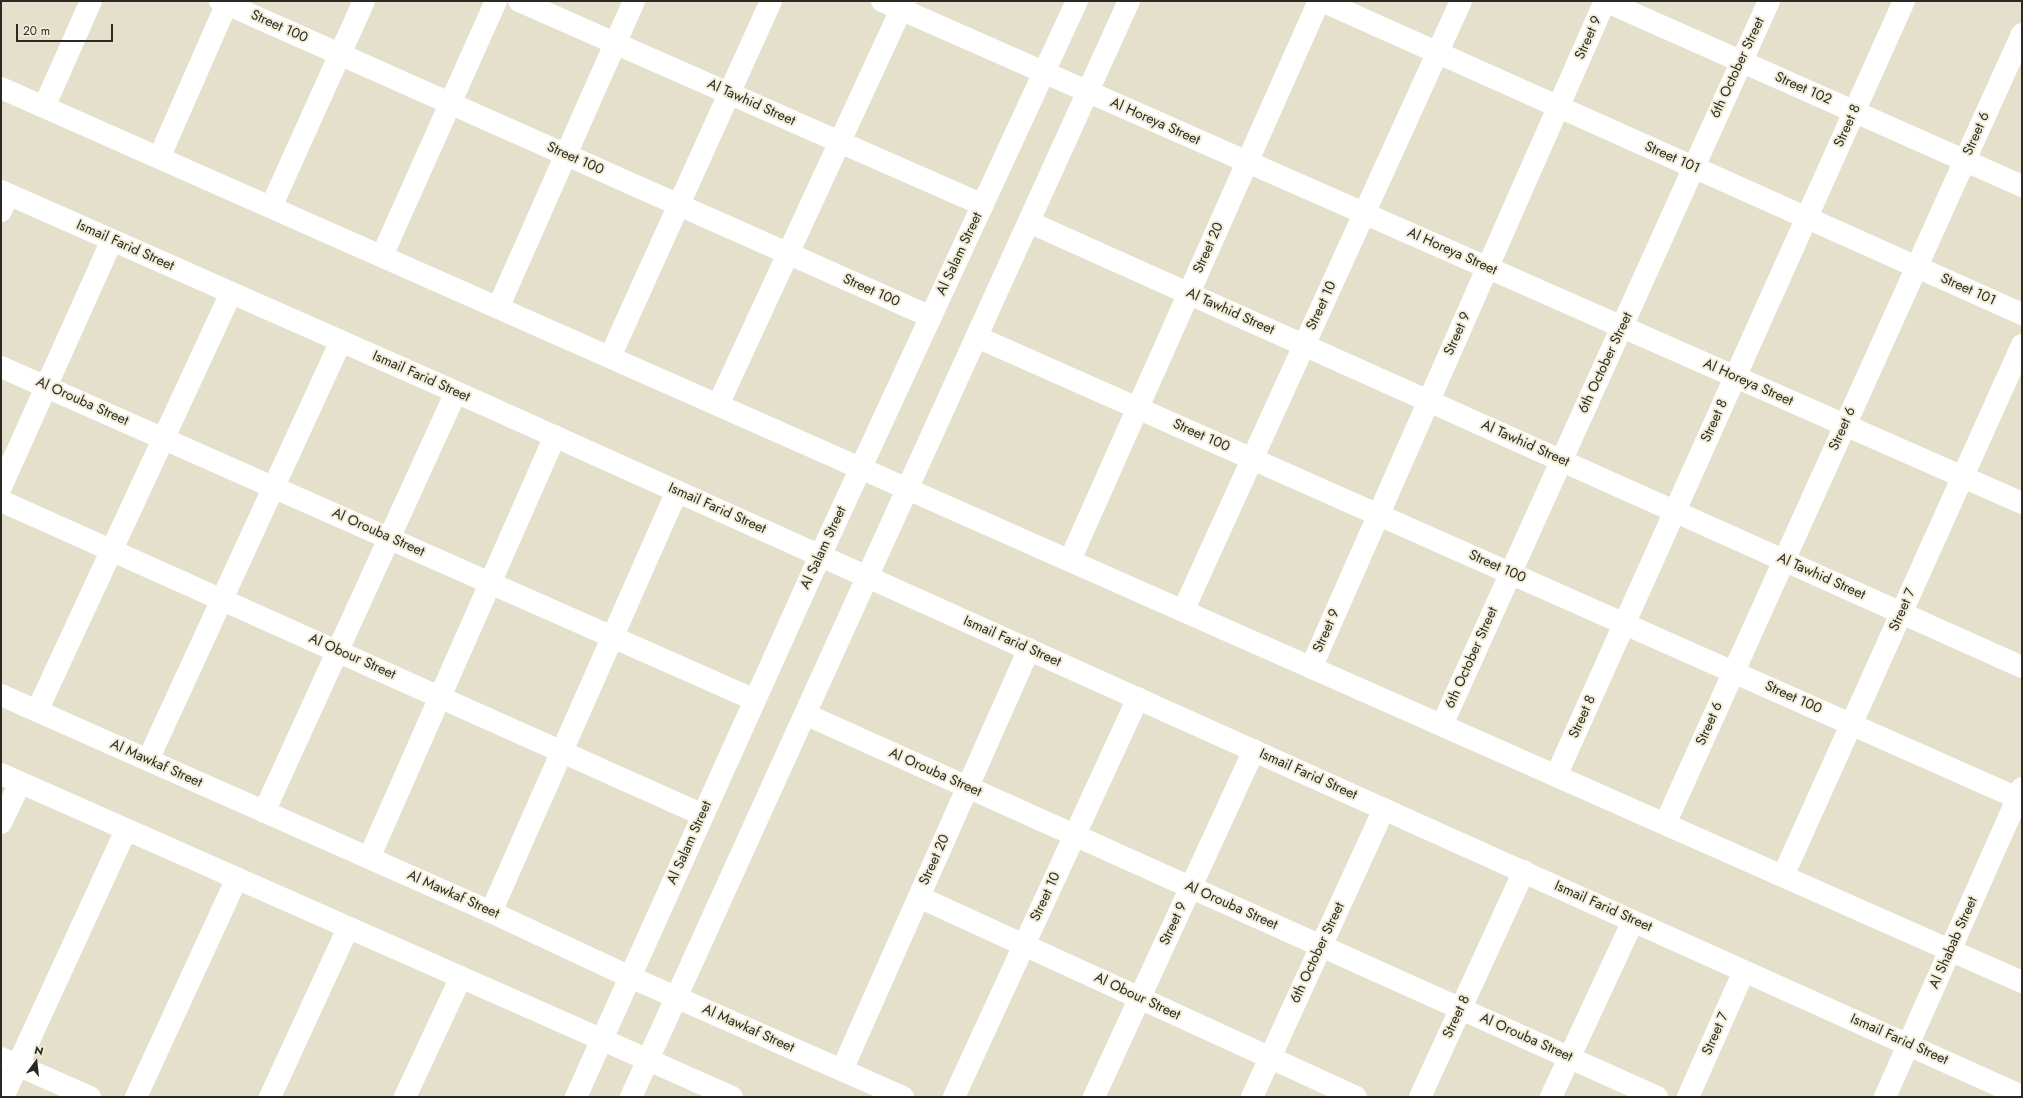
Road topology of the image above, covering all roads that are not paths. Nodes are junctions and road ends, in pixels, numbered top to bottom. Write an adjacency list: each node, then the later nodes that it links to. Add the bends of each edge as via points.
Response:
1 (91, 1): 27 (street)
2 (364, 1): 20 (street)
3 (496, 1): 26 (street)
4 (519, 1): 18 (street, Al Tawhid Street)
5 (634, 1): 18 (street)
6 (771, 1): 25 (street)
7 (1077, 1): 22 (street, Al Salam Street)
8 (1129, 1): 24 (street)
9 (1318, 1): 34 (street, Street 20)
10 (1322, 1): 19 (street, Street 101)
11 (1461, 1): 19 (street, Street 10)
12 (1605, 1): 21 (street, Street 102); 28 (street, Street 9)
13 (1769, 1): 21 (street, 6th October Street)
14 (1904, 1): 29 (street, Street 8)
15 (225, 2): 20 (street, Street 100); 32 (street)
16 (896, 4): 22 (street, Al Horeya Street); 30 (street)
17 (2022, 34): 33 (street, Street 6)
18 (615, 43): 25 (street, Al Tawhid Street); 31 (street)
19 (1437, 52): 28 (street, Street 101); 41 (street, Street 10)
20 (339, 54): 26 (street, Street 100); 40 (street)
21 (1742, 62): 29 (street, Street 102); 35 (street, 6th October Street)
22 (1044, 72): 24 (street, Al Horeya Street); 39 (street, Al Salam Street)
23 (1, 88): 27 (street)
24 (1088, 92): 34 (street, Al Horeya Street); 43 (street)
25 (729, 93): 30 (street, Al Tawhid Street); 38 (street)
26 (450, 103): 31 (street, Street 100); 46 (street)
27 (44, 107): 32 (street)
28 (1558, 107): 35 (street, Street 101); 48 (street, Street 9)
29 (1854, 112): 33 (street, Street 102); 42 (street, Street 8)
30 (839, 142): 39 (street, Al Tawhid Street); 45 (street)
31 (565, 154): 38 (street, Street 100); 51 (street)
32 (159, 158): 40 (street)
33 (1964, 161): 36 (street, Street 102); 47 (street, Street 6)
34 (1247, 162): 41 (street, Al Horeya Street); 50 (street, Street 20)
35 (1693, 167): 42 (street, Street 101); 54 (street, 6th October Street)
36 (2022, 186)
37 (3, 199): 44 (street, Ismail Farid Street)
38 (678, 205): 45 (street, Street 100); 59 (street)
39 (982, 205): 53 (street, Al Salam Street)
40 (271, 207): 46 (street)
41 (1364, 213): 48 (street, Al Horeya Street); 58 (street, Street 10)
42 (1806, 218): 47 (street, Street 101); 61 (street, Street 8)
43 (1029, 222): 50 (street, Al Tawhid Street); 55 (street)
44 (112, 240): 49 (street, Ismail Farid Street); 62 (street)
45 (787, 254): 53 (street, Street 100); 65 (street)
46 (382, 256): 51 (street)
47 (1916, 267): 52 (street, Street 101); 67 (street, Street 6)
48 (1487, 268): 54 (street, Al Horeya Street); 64 (street, Street 9)
49 (231, 293): 56 (street, Ismail Farid Street); 69 (street)
50 (1188, 294): 58 (street, Al Tawhid Street); 66 (street, Street 20)
51 (498, 308): 59 (street)
52 (2022, 314)
53 (931, 317): 72 (street, Al Salam Street)
54 (1623, 327): 61 (street, Al Horeya Street); 71 (street, 6th October Street)
55 (976, 337): 66 (street, Street 100); 76 (street)
56 (341, 341): 63 (street, Ismail Farid Street); 75 (street)
57 (2022, 344): 73 (street, Street 7)
58 (1304, 345): 64 (street, Al Tawhid Street); 70 (street, Street 10)
59 (610, 357): 65 (street)
60 (1, 367): 62 (street, Al Orouba Street)
61 (1735, 377): 67 (street, Al Horeya Street); 80 (street, Street 8)
62 (46, 386): 69 (street, Al Orouba Street); 74 (street)
63 (456, 392): 68 (street, Ismail Farid Street); 82 (street)
64 (1428, 401): 71 (street, Al Tawhid Street); 81 (street, Street 9)
65 (718, 405): 72 (street)
66 (1138, 408): 70 (street, Street 100); 85 (street, Street 20)
67 (1845, 425): 73 (street, Al Horeya Street); 86 (street, Street 6)
68 (555, 436): 77 (street, Ismail Farid Street); 89 (street)
69 (163, 438): 75 (street, Al Orouba Street); 83 (street)
70 (1252, 458): 81 (street, Street 100); 91 (street, Street 10)
71 (1561, 460): 80 (street, Al Tawhid Street); 87 (street, 6th October Street)
72 (861, 468): 76 (street); 84 (street, Al Salam Street)
73 (1963, 477): 79 (street, Al Horeya Street); 92 (street, Street 7)
74 (1, 487)
75 (274, 487): 82 (street, Al Orouba Street); 90 (street)
76 (908, 489): 85 (street); 88 (street)
77 (677, 492): 84 (street, Ismail Farid Street); 94 (street)
78 (1, 501): 83 (street, Al Obour Street)
79 (2022, 503)
80 (1675, 511): 86 (street, Al Tawhid Street); 93 (street, Street 8)
81 (1378, 515): 87 (street, Street 100); 98 (street, Street 9)
82 (389, 538): 89 (street, Al Orouba Street); 96 (street)
83 (111, 550): 90 (street, Al Obour Street); 104 (street)
84 (820, 556): 88 (street, Ismail Farid Street); 103 (street, Al Salam Street)
85 (1070, 560): 91 (street)
86 (1784, 560): 92 (street, Al Tawhid Street); 99 (street, Street 6)
87 (1511, 573): 93 (street, Street 100); 107 (street, 6th October Street)
88 (867, 576): 95 (street, Ismail Farid Street); 105 (street)
89 (490, 583): 94 (street, Al Orouba Street); 101 (street)
90 (222, 600): 96 (street, Al Obour Street); 110 (street)
91 (1183, 611): 98 (street)
92 (1902, 612): 97 (street, Al Tawhid Street); 106 (street, Street 7)
93 (1625, 624): 99 (street, Street 100); 111 (street, Street 8)
94 (613, 637): 103 (street, Al Orouba Street); 109 (street)
95 (1029, 649): 102 (street, Ismail Farid Street); 113 (street, Street 20)
96 (338, 651): 101 (street, Al Obour Street); 116 (street)
97 (2022, 667)
98 (1311, 668): 107 (street)
99 (1734, 672): 106 (street, Street 100); 119 (street, Street 6)
100 (1, 695): 104 (street, Al Mawkaf Street)
101 (440, 697): 109 (street, Al Obour Street); 122 (street)
102 (1138, 698): 108 (street, Ismail Farid Street); 121 (street, Street 10)
103 (755, 700): 117 (street, Al Salam Street)
104 (37, 711): 110 (street, Al Mawkaf Street)
105 (805, 714): 113 (street, Al Orouba Street); 138 (street)
106 (1851, 724): 114 (street, Street 100); 124 (street, Street 7)
107 (1442, 725): 111 (street)
108 (1254, 750): 115 (street, Ismail Farid Street); 126 (street, Street 9)
109 (562, 752): 117 (street, Al Obour Street); 128 (street)
110 (148, 760): 116 (street, Al Mawkaf Street)
111 (1556, 776): 119 (street)
112 (10, 779): 118 (street); 120 (street)
113 (967, 787): 121 (street, Al Orouba Street); 127 (street, Street 20)
114 (2020, 795): 133 (street, Al Shabab Street)
115 (1384, 809): 123 (street, Ismail Farid Street); 132 (street, 6th October Street)
116 (264, 812): 122 (street, Al Mawkaf Street)
117 (703, 815): 136 (street, Al Salam Street)
118 (1, 823)
119 (1665, 824): 124 (street)
120 (126, 830): 125 (street); 146 (street)
121 (1075, 835): 126 (street, Al Orouba Street); 131 (street, Street 10)
122 (369, 858): 128 (street, Al Mawkaf Street)
123 (1524, 871): 129 (street, Ismail Farid Street); 140 (street, Street 8)
124 (1783, 876): 133 (street)
125 (237, 878): 130 (street); 151 (street)
126 (1191, 888): 132 (street, Al Orouba Street); 139 (street, Street 9)
127 (919, 897): 131 (street, Al Obour Street); 147 (street, Street 20)
128 (491, 912): 136 (street, Al Mawkaf Street)
129 (1633, 921): 134 (street, Ismail Farid Street); 144 (street)
130 (348, 928): 135 (street); 152 (street)
131 (1024, 945): 139 (street, Al Obour Street); 158 (street, Street 10)
132 (1321, 946): 140 (street, Al Orouba Street); 143 (street, 6th October Street)
133 (1950, 950): 137 (street); 142 (street, Al Shabab Street)
134 (1744, 971): 142 (street, Ismail Farid Street); 165 (street, Street 7)
135 (461, 977): 141 (street); 153 (street)
136 (630, 977): 138 (street, Al Mawkaf Street); 141 (street, Al Salam Street)
137 (2022, 982)
138 (676, 997): 145 (street); 147 (street, Al Mawkaf Street)
139 (1140, 998): 143 (street, Al Obour Street); 159 (street, Street 9)
140 (1460, 1008): 144 (street, Al Orouba Street); 162 (street, Street 8)
141 (602, 1039): 145 (street); 154 (street, Al Salam Street)
142 (1908, 1044): 148 (street, Ismail Farid Street); 166 (street, Al Shabab Street)
143 (1270, 1058): 160 (street, 6th October Street); 161 (street, Al Obour Street)
144 (1570, 1058): 163 (street); 164 (street, Al Orouba Street)
145 (647, 1060): 155 (street); 156 (street)
146 (9, 1062): 149 (street); 150 (street)
147 (842, 1070): 157 (street, Al Mawkaf Street)
148 (2022, 1096)
149 (3, 1097)
150 (90, 1097)
151 (136, 1097)
152 (270, 1097)
153 (405, 1097)
154 (576, 1097)
155 (630, 1097)
156 (732, 1097)
157 (903, 1097)
158 (954, 1097)
159 (1094, 1097)
160 (1252, 1097)
161 (1356, 1097)
162 (1420, 1097)
163 (1552, 1097)
164 (1656, 1097)
165 (1688, 1097)
166 (1885, 1097)

